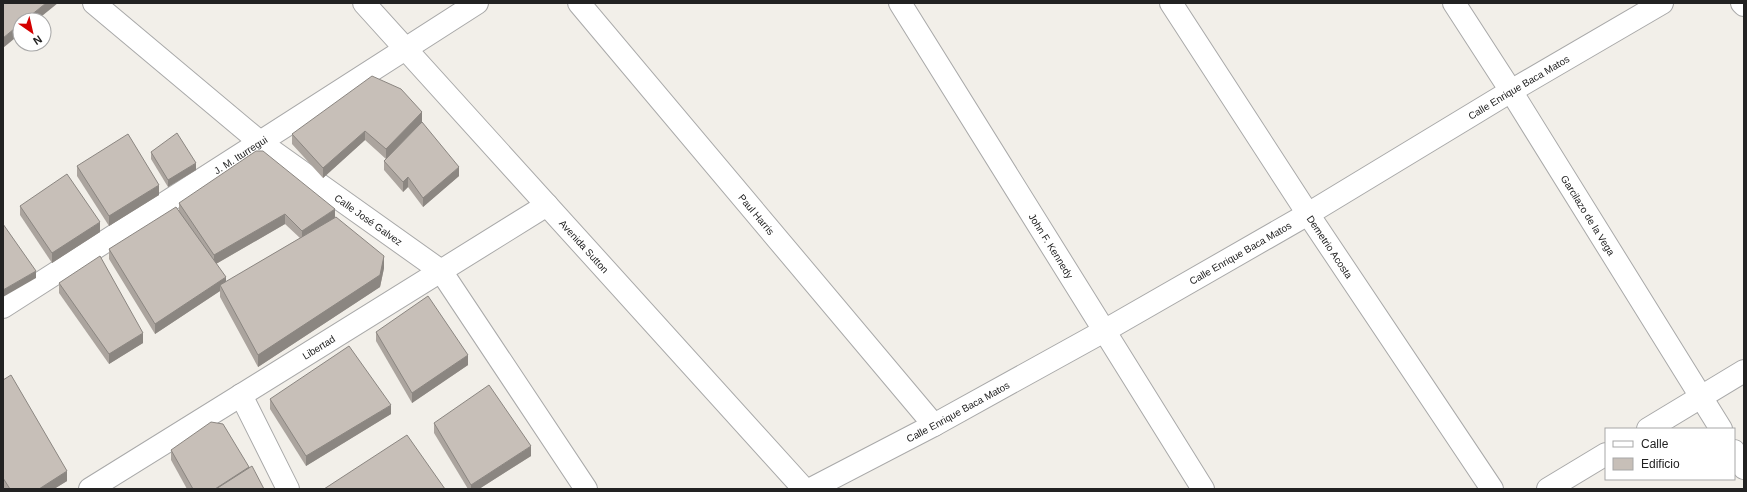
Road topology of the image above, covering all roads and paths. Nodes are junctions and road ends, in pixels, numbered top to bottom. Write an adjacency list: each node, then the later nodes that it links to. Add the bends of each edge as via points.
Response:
1 (94, 3): 11 (street, Calle José Galvez)
2 (364, 3): 9 (street, Avenida Sutton)
3 (477, 3): 9 (street, J. M. Iturregui)
4 (579, 3): 20 (street, Paul Harris)
5 (900, 3): 16 (street, John F. Kennedy)
6 (1171, 3): 13 (street, Demetrio Acosta)
7 (1454, 3): 10 (street, Garcilazo de la Vega)
8 (1662, 3): 10 (street, Calle Enrique Baca Matos)
9 (406, 50): 11 (street, J. M. Iturregui); 12 (street, Avenida Sutton)
10 (1511, 91): 13 (street, Calle Enrique Baca Matos); 19 (street, Garcilazo de la Vega)
11 (261, 143): 14 (street, Calle José Galvez); 15 (street, J. M. Iturregui)
12 (547, 205): 14 (street, Libertad); 29 (street, Avenida Sutton)
13 (1308, 214): 16 (street, Calle Enrique Baca Matos); 32 (street, Demetrio Acosta)
14 (441, 271): 18 (street, Libertad); 28 (street, Calle José Galvez)
15 (3, 307)
16 (1104, 331): 20 (street, Calle Enrique Baca Matos); 31 (street, John F. Kennedy)
17 (1744, 371): 19 (street)
18 (241, 395): 26 (street, Libertad); 27 (street)
19 (1702, 396): 21 (street); 22 (street, Garcilazo de la Vega)
20 (934, 424): 30 (street, Calle Enrique Baca Matos)
21 (1650, 428)
22 (1720, 428)
23 (1735, 453): 25 (street)
24 (1605, 455): 33 (street)
25 (1744, 468)
26 (90, 489)
27 (288, 489)
28 (586, 489)
29 (804, 489)
30 (811, 489)
31 (1203, 489)
32 (1492, 489)
33 (1548, 489)

